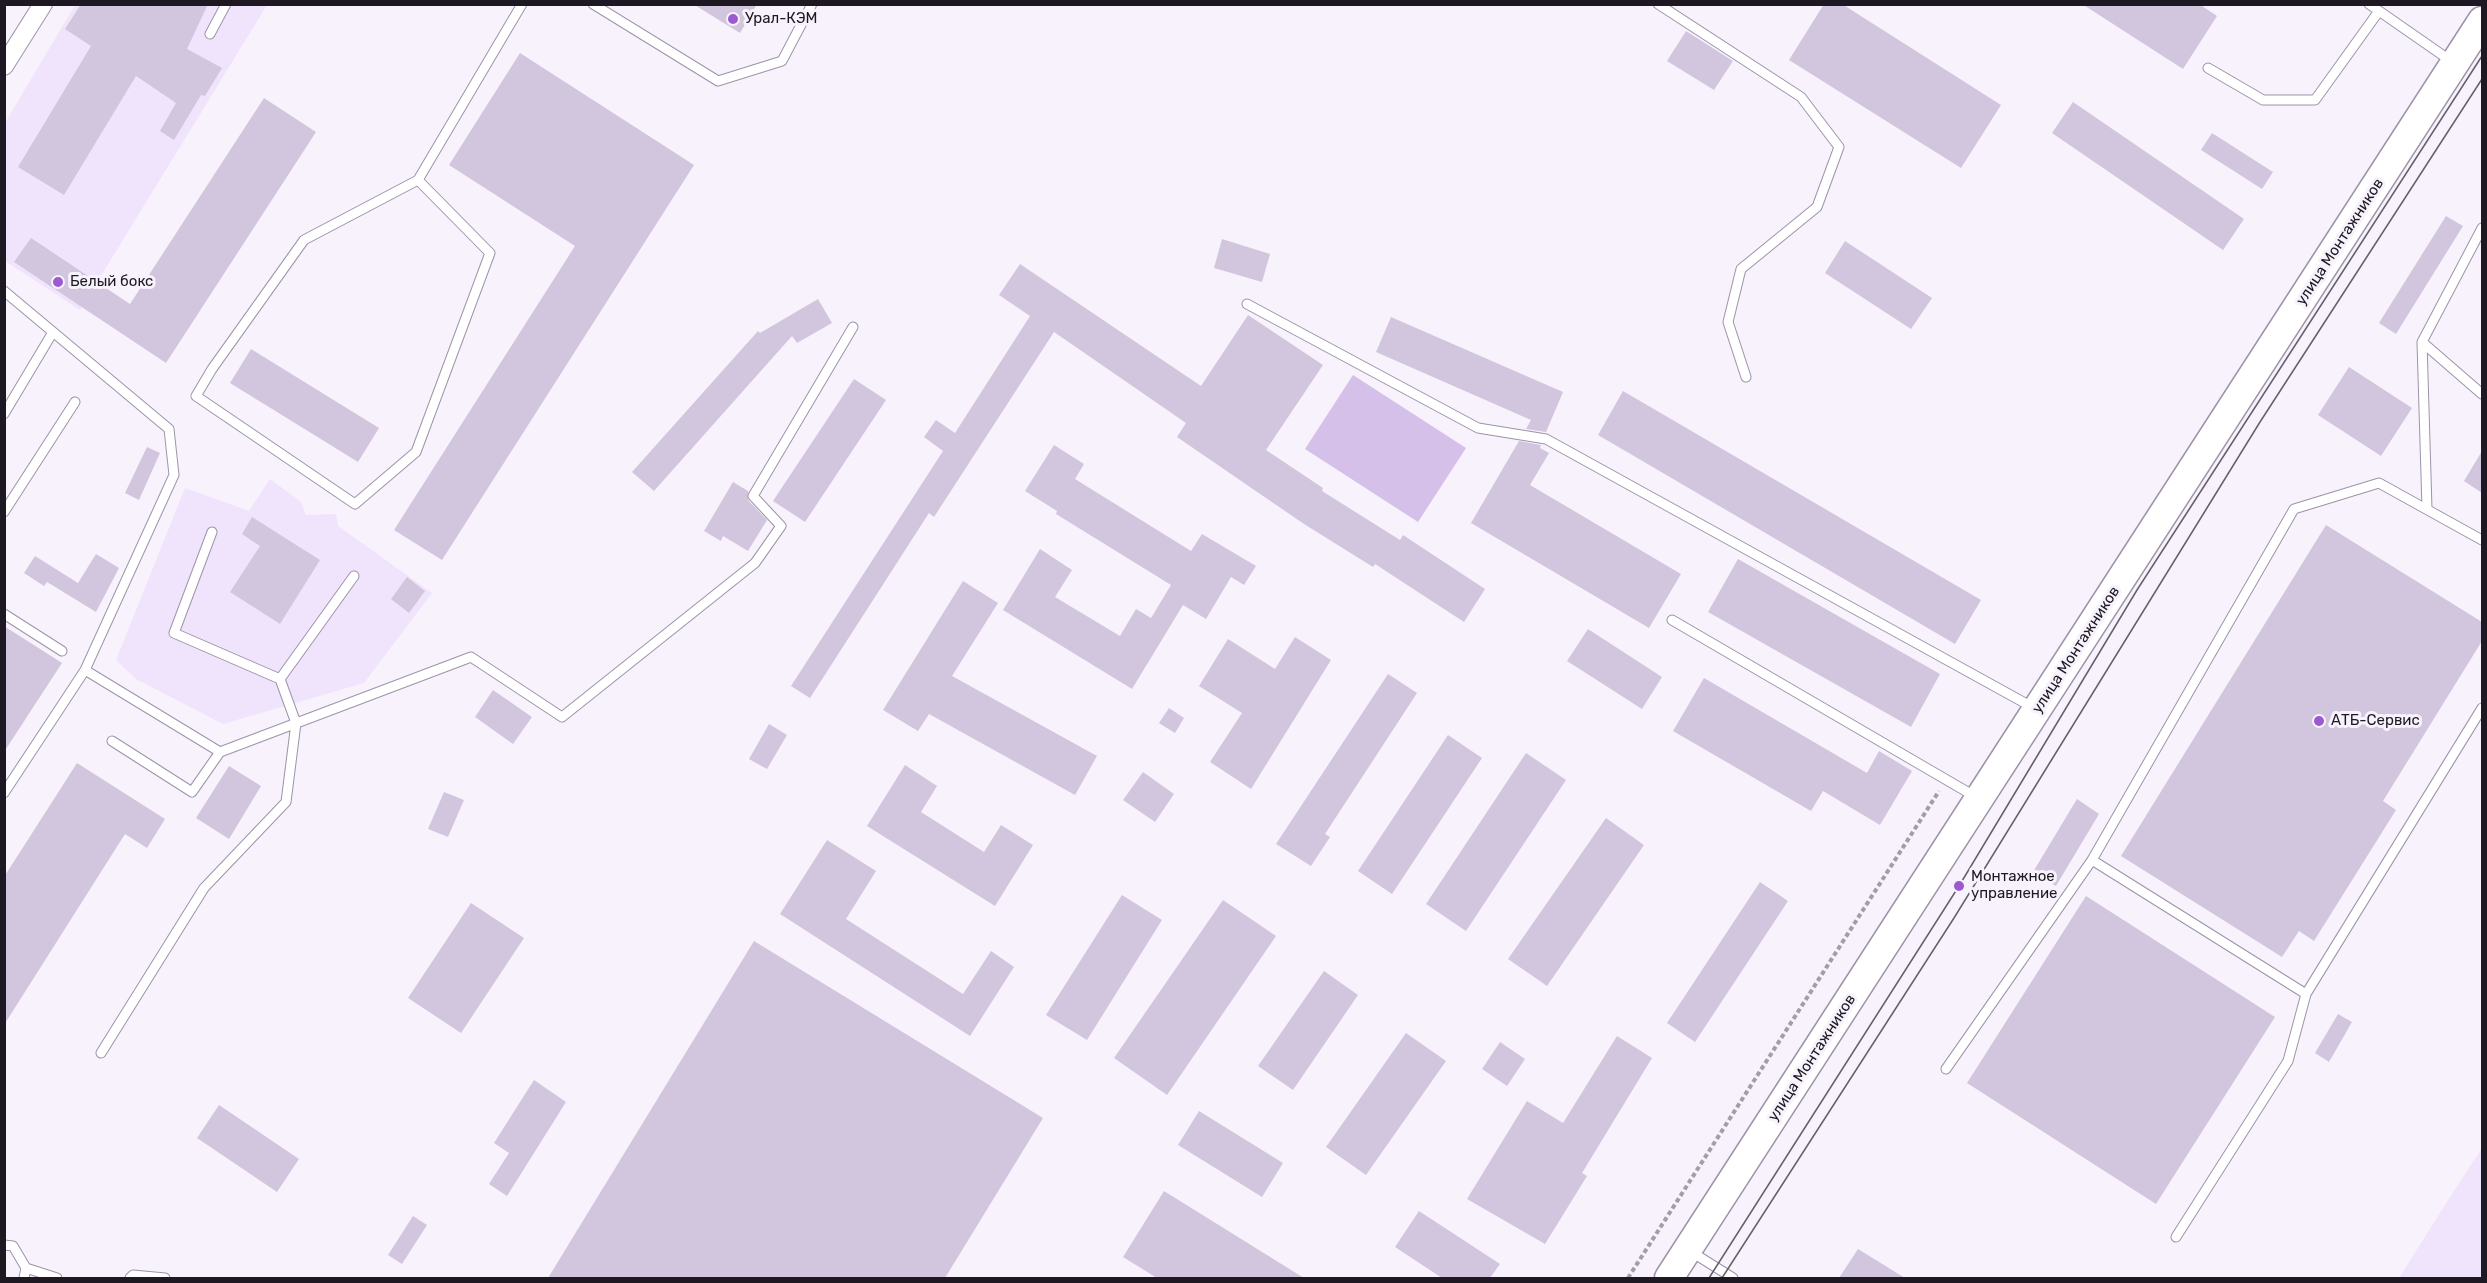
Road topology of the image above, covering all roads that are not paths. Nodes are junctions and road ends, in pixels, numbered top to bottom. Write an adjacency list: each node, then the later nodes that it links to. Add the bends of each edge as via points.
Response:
1 (43, 4): 13 (street)
2 (226, 4): 11 (lane)
3 (522, 4): 15 (lane)
4 (593, 4): 8 (lane)
5 (812, 4): 8 (lane, via 782,61 718,81)
6 (1658, 4): 22 (lane, via 1802,97 1839,147 1817,207 1741,269 1728,322)
7 (2369, 4): 9 (lane)
8 (609, 8)
9 (2379, 11): 12 (lane); 14 (lane, via 2315,100 2263,100)
10 (2482, 21): 12 (main road, улица Монтажников)
11 (210, 34)
12 (2456, 65): 37 (main road, улица Монтажников)
13 (4, 66)
14 (2208, 68)
15 (418, 180): 15 (lane, via 304,240 196,396 355,504 416,453 490,253)
16 (2482, 228): 21 (lane)
17 (4, 291): 20 (lane)
18 (1247, 304): 37 (lane, via 1478,428 1546,439)
19 (853, 327): 38 (lane, via 753,496 781,526 754,563 562,717 471,657)
20 (53, 332): 25 (lane); 34 (lane, via 169,429 174,475)
21 (2422, 342): 23 (lane); 26 (lane)
22 (1746, 377)
23 (2482, 394)
24 (75, 402): 27 (lane)
25 (4, 414)
26 (2427, 508): 29 (lane); 43 (lane, via 2379,483 2294,508)
27 (4, 512)
28 (212, 532): 35 (lane, via 174,633)
29 (2482, 540)
30 (354, 576): 35 (lane)
31 (4, 614): 33 (lane)
32 (1672, 620): 42 (lane)
33 (62, 651)
34 (85, 670): 40 (lane); 41 (lane)
35 (280, 679): 38 (lane)
36 (2482, 708): 44 (lane)
37 (2037, 710): 42 (main road, улица Монтажников)
38 (296, 723): 40 (lane); 45 (lane, via 286,802 204,888)
39 (112, 741): 40 (lane, via 192,792)
40 (220, 752)
41 (4, 793)
42 (1979, 799): 49 (main road, улица Монтажников)
43 (2092, 860): 44 (lane); 46 (lane)
44 (2306, 994): 47 (lane, via 2288,1061)
45 (100, 1053)
46 (1946, 1069)
47 (2176, 1237)
48 (4, 1245): 50 (lane, via 13,1246)
49 (1688, 1249): 55 (main road, улица Монтажников); 56 (lane)
50 (26, 1268): 51 (lane); 52 (lane)
51 (24, 1278)
52 (57, 1278)
53 (130, 1278): 54 (lane)
54 (165, 1278)
55 (1669, 1278)
56 (1733, 1278)

